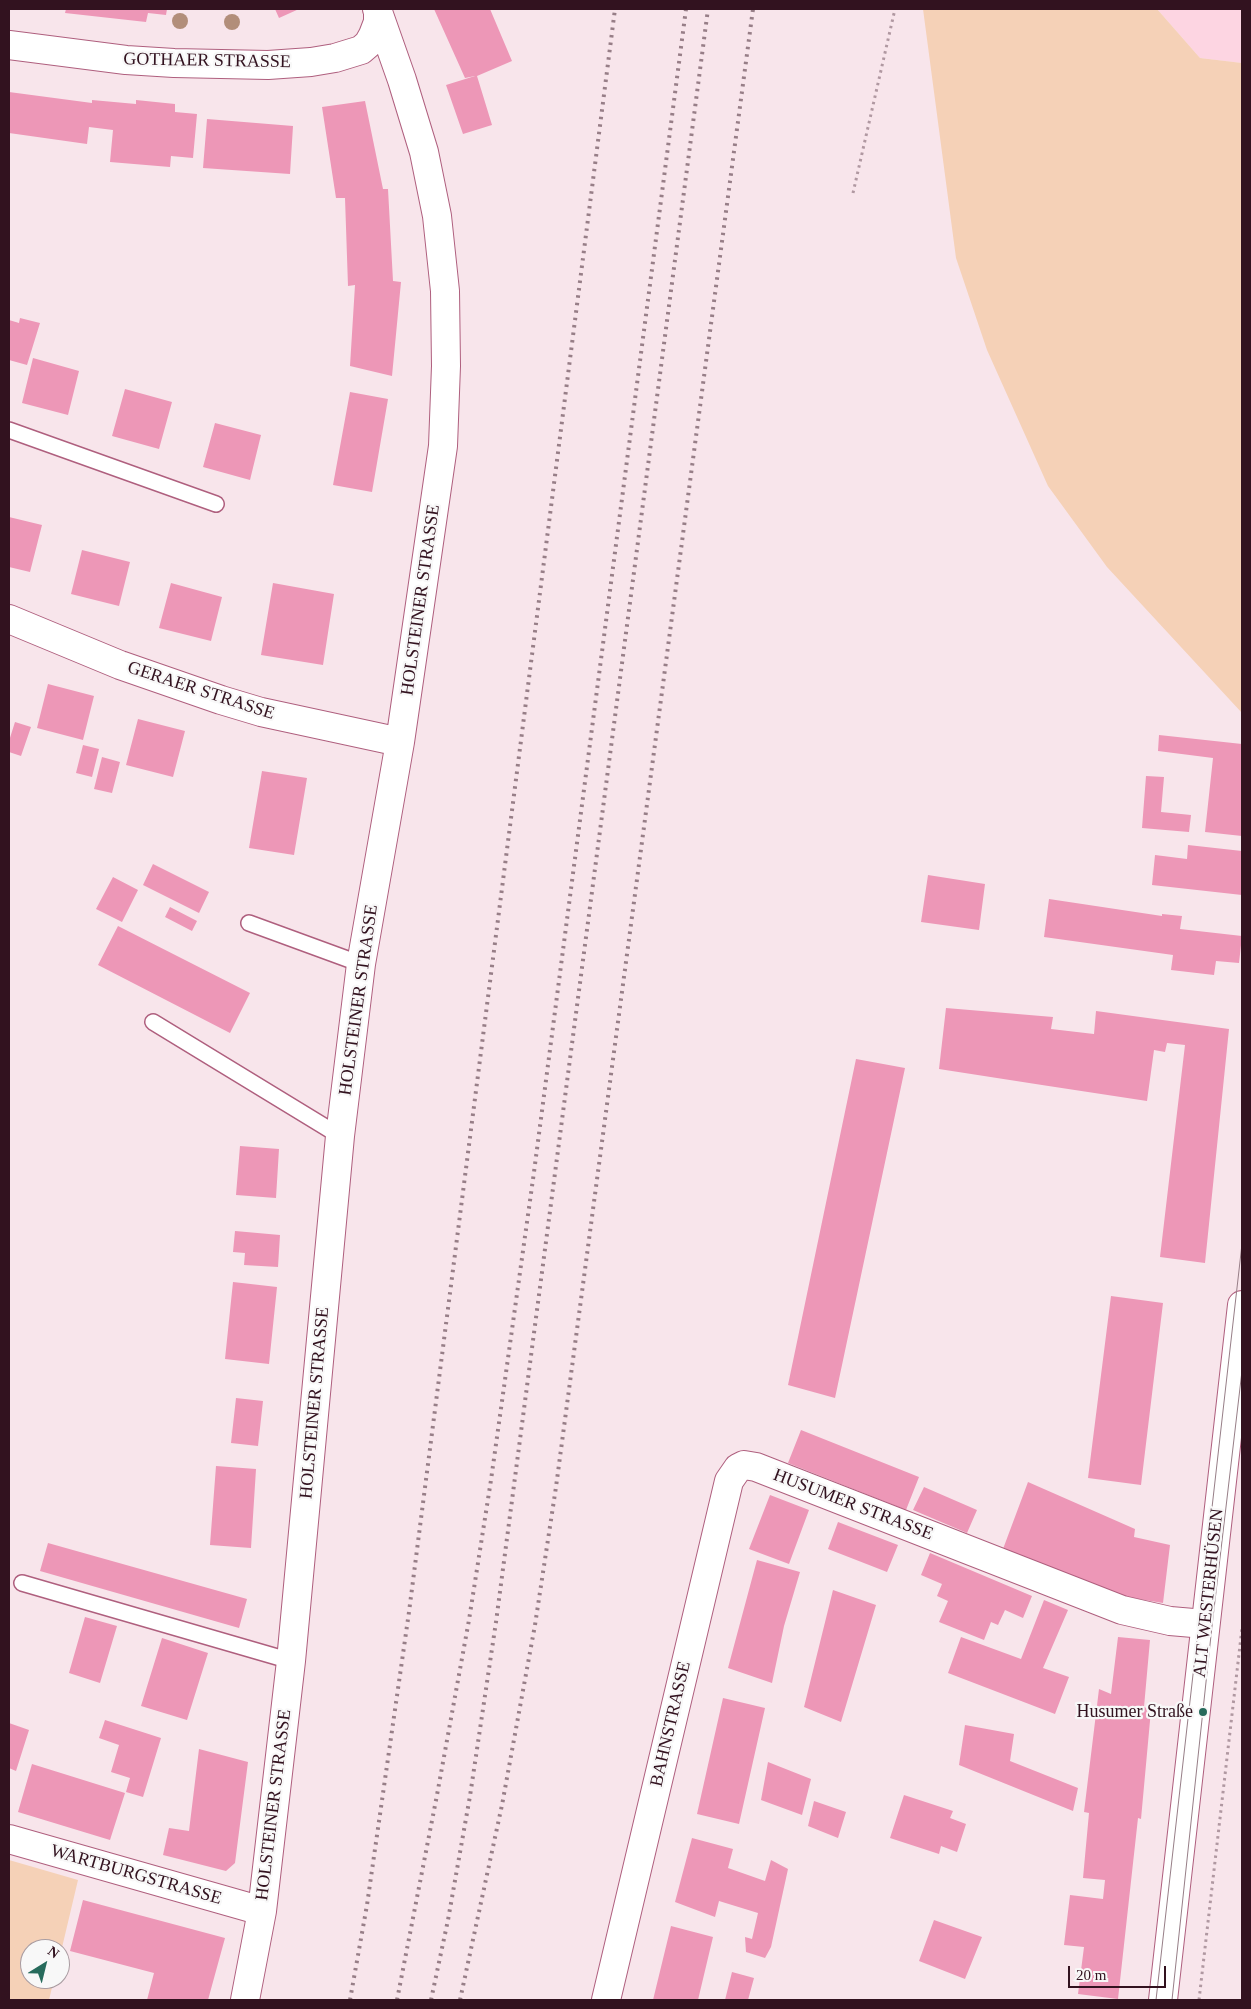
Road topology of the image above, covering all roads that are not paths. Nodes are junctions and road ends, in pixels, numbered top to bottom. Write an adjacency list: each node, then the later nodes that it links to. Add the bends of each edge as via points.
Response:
1 (378, 10): 2 (street, GOTHAER STRASSE, via 373,35 361,50 297,64 136,61); 6 (street, HOLSTEINER STRASSE, via 424,152 437,216 445,291 443,446)
2 (9, 45)
3 (9, 430): 4 (lane)
4 (216, 504)
5 (9, 619): 6 (street, GERAER STRASSE, via 120,665 221,700 260,712)
6 (400, 742): 8 (street, HOLSTEINER STRASSE)
7 (249, 923): 8 (lane)
8 (361, 964): 10 (street, HOLSTEINER STRASSE)
9 (153, 1022): 10 (lane)
10 (340, 1136): 15 (street, HOLSTEINER STRASSE)
11 (1242, 1305): 14 (street, ALT WESTERHÜSEN)
12 (756, 1467): 14 (street, HUSUMER STRASSE, via 1122,1610 1170,1621); 19 (street, BAHNSTRASSE, via 740,1467 729,1481)
13 (22, 1583): 15 (lane)
14 (1206, 1624): 20 (street, ALT WESTERHÜSEN)
15 (291, 1661): 17 (street, HOLSTEINER STRASSE)
16 (9, 1840): 17 (street, WARTBURGSTRASSE)
17 (262, 1911): 18 (street, HOLSTEINER STRASSE)
18 (245, 2000)
19 (606, 2000)
20 (1163, 2000)

